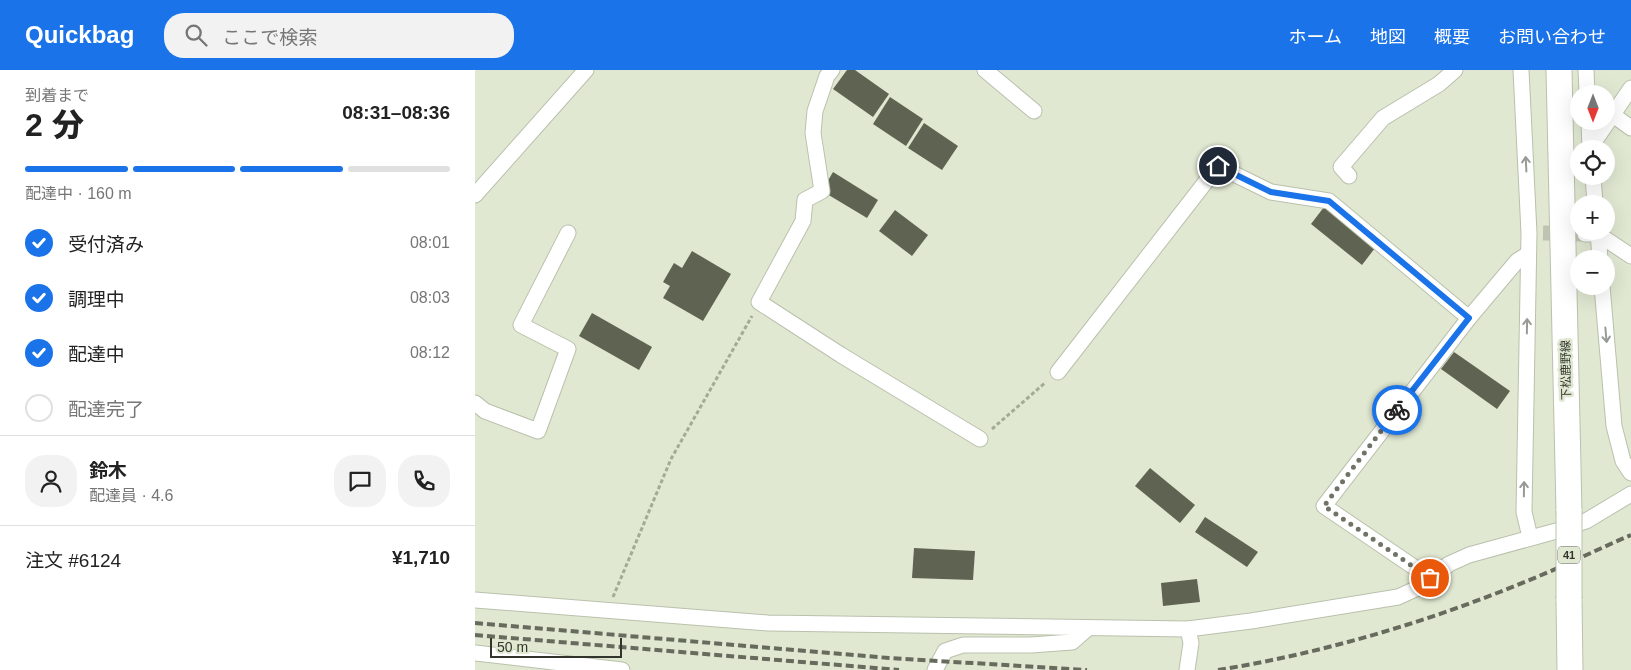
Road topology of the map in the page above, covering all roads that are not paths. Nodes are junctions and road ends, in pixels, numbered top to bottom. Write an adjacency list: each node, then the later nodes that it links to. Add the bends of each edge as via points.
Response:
1 (586, 70): 15 (street)
2 (832, 70): 24 (street, via 815,111 813,133 822,191 805,200 803,221 759,302)
3 (985, 70): 10 (street)
4 (1455, 70): 14 (street, via 1439,84 1383,118 1341,167)
5 (1521, 70): 18 (street, one-way to 5, via 1536,233)
6 (1559, 70): 36 (main road, 下松鹿野線 / 41, bridge)
7 (1586, 70): 8 (street)
8 (1587, 85)
9 (1631, 88): 11 (street)
10 (1034, 111)
11 (1615, 112)
12 (1615, 116): 13 (street)
13 (1631, 128)
14 (1349, 176)
15 (475, 195)
16 (568, 233): 23 (street, via 521,325 568,349 538,430 485,411)
17 (1605, 240): 19 (street)
18 (1528, 254): 21 (street, via 1517,261); 27 (street, one-way to 18, via 1524,512)
19 (1631, 256)
20 (1604, 295): 25 (street, one-way to 25, via 1613,426 1623,461)
21 (1469, 318): 22 (street, via 1329,201 1271,192 1218,166); 28 (street, via 1324,506)
22 (1058, 372)
23 (475, 402)
24 (981, 439)
25 (1631, 473)
26 (1631, 494): 27 (street, via 1586,521)
27 (1530, 537): 28 (street, via 1469,555)
28 (1430, 578): 31 (street, via 1420,587 1398,596)
29 (475, 600): 30 (street, via 768,623)
30 (1087, 628): 31 (street); 34 (street, via 1072,642 1031,646 963,645 945,651)
31 (1188, 629): 35 (street, via 1191,643)
32 (475, 653): 33 (street)
33 (622, 670)
34 (935, 670)
35 (1187, 670)
36 (1570, 670)

